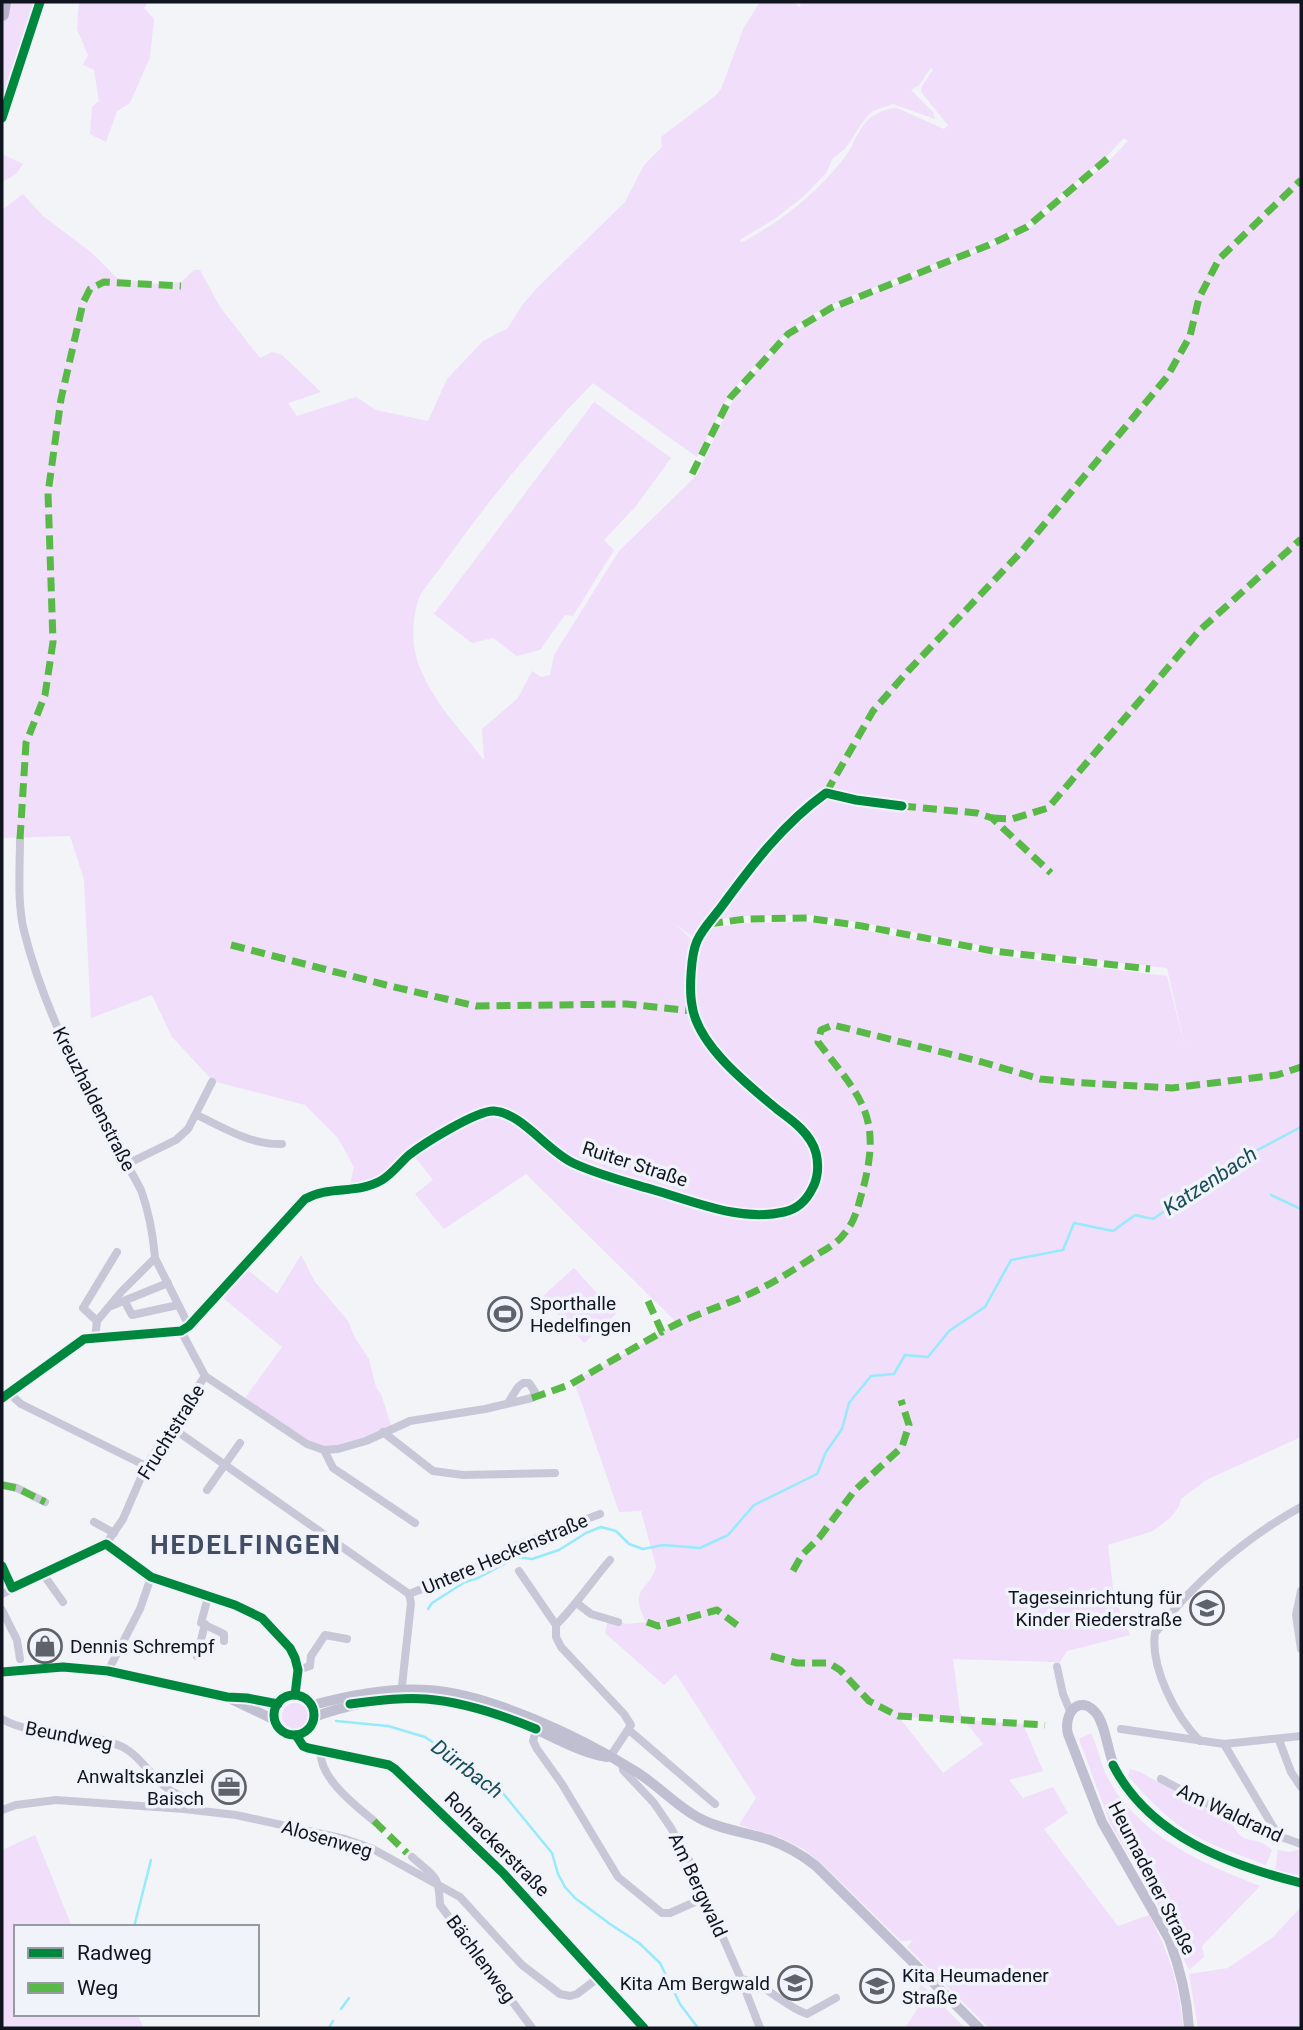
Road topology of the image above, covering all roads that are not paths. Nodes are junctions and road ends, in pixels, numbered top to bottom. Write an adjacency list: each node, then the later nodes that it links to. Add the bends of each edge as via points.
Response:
1 (4, 2): 3 (highway)
2 (40, 2): 4 (street)
3 (2, 14)
4 (2, 118)
5 (902, 806): 18 (street, Ruiter Straße, via 826,793 769,843 697,940 691,992 695,1020 723,1059 802,1129 816,1152 815,1184 796,1208 760,1214 722,1210 607,1176 570,1162 502,1113 480,1113 412,1153 368,1187 305,1199)
6 (20, 839): 10 (street, Kreuzhaldenstraße, via 24,929 39,977 57,1028)
7 (212, 1082): 8 (street)
8 (197, 1115): 9 (street, via 265,1145); 10 (street, via 176,1140)
9 (282, 1144)
10 (127, 1164): 12 (street, Kreuzhaldenstraße, via 148,1207)
11 (117, 1252): 17 (street, via 83,1308)
12 (155, 1258): 13 (street, Kreuzhaldenstraße); 16 (street)
13 (168, 1283): 14 (street); 15 (street, Fruchtstraße)
14 (125, 1302): 15 (street, via 132,1315); 16 (street)
15 (178, 1305): 18 (street, Fruchtstraße)
16 (111, 1306): 17 (street)
17 (97, 1321): 19 (street)
18 (185, 1328): 19 (street); 20 (street, Fruchtstraße)
19 (95, 1338): 21 (street, via 76,1343)
20 (205, 1376): 23 (street, Fruchtstraße); 26 (street, via 307,1444)
21 (6, 1396): 28 (street)
22 (508, 1403): 24 (street, via 410,1421)
23 (171, 1427): 27 (street, Untere Heckenstraße); 28 (street, Fruchtstraße)
24 (383, 1432): 26 (street, via 350,1446); 29 (street, via 433,1471 463,1475)
25 (240, 1443): 27 (street)
26 (324, 1450): 36 (street, via 333,1468)
27 (224, 1465): 31 (street); 47 (street, Untere Heckenstraße)
28 (146, 1466): 37 (street, Fruchtstraße)
29 (555, 1472)
30 (2, 1485): 32 (street)
31 (207, 1490)
32 (45, 1502)
33 (1301, 1507): 79 (street, via 1217,1568 1156,1633 1154,1643 1168,1691 1178,1714)
34 (600, 1514): 47 (street, Untere Heckenstraße)
35 (93, 1522): 37 (street)
36 (415, 1523)
37 (114, 1533): 38 (street, Fruchtstraße)
38 (106, 1544): 42 (street); 43 (street)
39 (610, 1560): 50 (street)
40 (2, 1566): 44 (street)
41 (519, 1571): 54 (street)
42 (43, 1574): 44 (street); 49 (street)
43 (151, 1577): 48 (street); 62 (street)
44 (12, 1588): 46 (street)
45 (1301, 1591): 57 (street, via 1296,1615)
46 (2, 1594)
47 (409, 1594): 64 (street, Untere Heckenstraße)
48 (208, 1597): 53 (street, via 201,1623); 61 (street, via 262,1618 290,1648)
49 (63, 1602)
50 (578, 1604): 52 (street, via 591,1614); 54 (street)
51 (2, 1610): 59 (street, via 17,1640)
52 (618, 1622)
53 (205, 1624): 56 (street, via 220,1630); 58 (street)
54 (556, 1625): 75 (street, via 561,1647 628,1719)
55 (347, 1639): 61 (street, via 325,1635 310,1666)
56 (225, 1641)
57 (1301, 1649)
58 (197, 1656)
59 (20, 1659)
60 (1057, 1667): 69 (street, Heumadener Straße)
61 (299, 1670): 65 (street)
62 (108, 1671): 63 (main road, via 63,1667); 66 (main road)
63 (2, 1672)
64 (401, 1694): 68 (main road, via 347,1697); 70 (main road); 73 (main road)
65 (295, 1695): 67 (main road); 68 (main road)
66 (227, 1697): 67 (main road); 72 (main road)
67 (278, 1704): 72 (main road)
68 (313, 1705): 70 (main road)
69 (1070, 1711): 93 (main road, via 1077,1706 1093,1710 1100,1718 1120,1779 1144,1807 1179,1835 1227,1861); 103 (main road, Heumadener Straße, via 1068,1734 1102,1822 1177,1958)
70 (314, 1717): 76 (main road, via 306,1731)
71 (2, 1719): 88 (street, Beundweg, via 22,1727 117,1744 164,1786 192,1801)
72 (275, 1720): 76 (main road, via 282,1731)
73 (537, 1726): 82 (main road, via 593,1755); 95 (street, via 533,1741 537,1749 618,1877 662,1913)
74 (1121, 1729): 79 (street)
75 (629, 1730): 82 (street); 86 (street)
76 (296, 1735): 81 (street, Rohrackerstraße, via 303,1746)
77 (1301, 1736): 78 (street)
78 (1279, 1740): 80 (street); 85 (street)
79 (1200, 1741): 80 (street)
80 (1224, 1744): 90 (street)
81 (321, 1751): 89 (street, via 322,1766 349,1800); 96 (street, Rohrackerstraße, via 395,1769 503,1873)
82 (610, 1757): 83 (main road)
83 (622, 1763): 95 (street, Am Bergwald, via 671,1828); 102 (main road, via 697,1818 785,1846 816,1866)
84 (1161, 1779): 90 (street, Am Waldrand)
85 (1301, 1787)
86 (715, 1804)
87 (2, 1810): 88 (street, Alosenweg, via 41,1801 76,1800)
88 (197, 1810): 94 (street, Alosenweg, via 352,1841)
89 (374, 1821)
90 (1279, 1837): 91 (street, Am Waldrand)
91 (1301, 1844)
92 (412, 1857): 94 (street, Bächlenweg, via 436,1877)
93 (1301, 1883)
94 (439, 1886): 96 (street, Alosenweg, via 460,1897 522,1965 552,1990 570,1996); 99 (street, Bächlenweg, via 440,1905)
95 (706, 1897): 97 (street, Am Bergwald)
96 (598, 1978): 100 (street, Rohrackerstraße)
97 (741, 1979): 98 (street, via 807,2014); 101 (street, Am Bergwald)
98 (836, 1998)
99 (532, 2028)
100 (644, 2028)
101 (760, 2028)
102 (979, 2028)
103 (1189, 2028)

